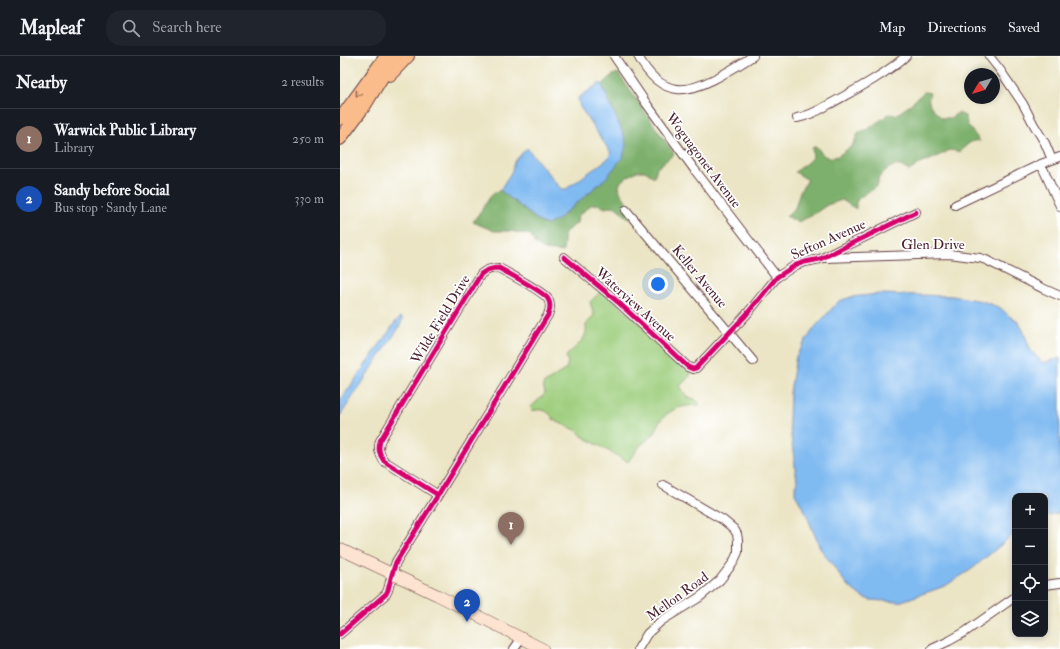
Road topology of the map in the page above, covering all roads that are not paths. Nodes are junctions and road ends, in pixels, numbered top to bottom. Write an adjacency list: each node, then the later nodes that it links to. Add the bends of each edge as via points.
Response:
1 (386, 56): 11 (main road, one-way to 11)
2 (395, 56): 9 (main road)
3 (408, 56): 9 (main road)
4 (614, 56): 21 (street, Woguagonet Avenue, via 694,169)
5 (638, 56): 6 (street, via 645,69 655,79 666,86 681,89 690,88 727,73)
6 (753, 56)
7 (906, 56): 10 (street, via 877,78 809,115)
8 (989, 56): 13 (street, via 1023,104)
9 (367, 102): 12 (main road)
10 (797, 118)
11 (340, 119)
12 (340, 139)
13 (1056, 159): 14 (street)
14 (1041, 164): 15 (street); 16 (street)
15 (955, 205)
16 (1060, 206)
17 (626, 210): 23 (street, Keller Avenue)
18 (916, 212): 20 (street, Sefton Avenue)
19 (564, 256): 25 (street, Waterview Avenue)
20 (820, 259): 21 (street, Sefton Avenue, via 796,265); 22 (street, Glen Drive, via 949,254 980,258)
21 (777, 276): 23 (street, Sefton Avenue)
22 (1060, 296)
23 (730, 332): 24 (street, Keller Avenue); 25 (street, Sefton Avenue)
24 (753, 360)
25 (693, 369)
26 (663, 485): 38 (street, Mellon Road, via 734,529 738,540 738,552 733,564 720,580 700,597 661,621 647,634)
27 (438, 495): 27 (street, Wilde Field Drive, via 384,461 378,448 481,274 486,270 499,268 543,294 548,299 549,310); 29 (street, Wilde Field Drive, via 396,562)
28 (340, 549): 29 (main road)
29 (392, 574): 33 (street, Wilde Field Drive, via 386,594); 34 (main road)
30 (1060, 583): 31 (street)
31 (1048, 585)
32 (1012, 599): 35 (street)
33 (340, 634)
34 (522, 638): 36 (street); 37 (main road)
35 (937, 648)
36 (514, 649)
37 (543, 649)
38 (638, 649)

